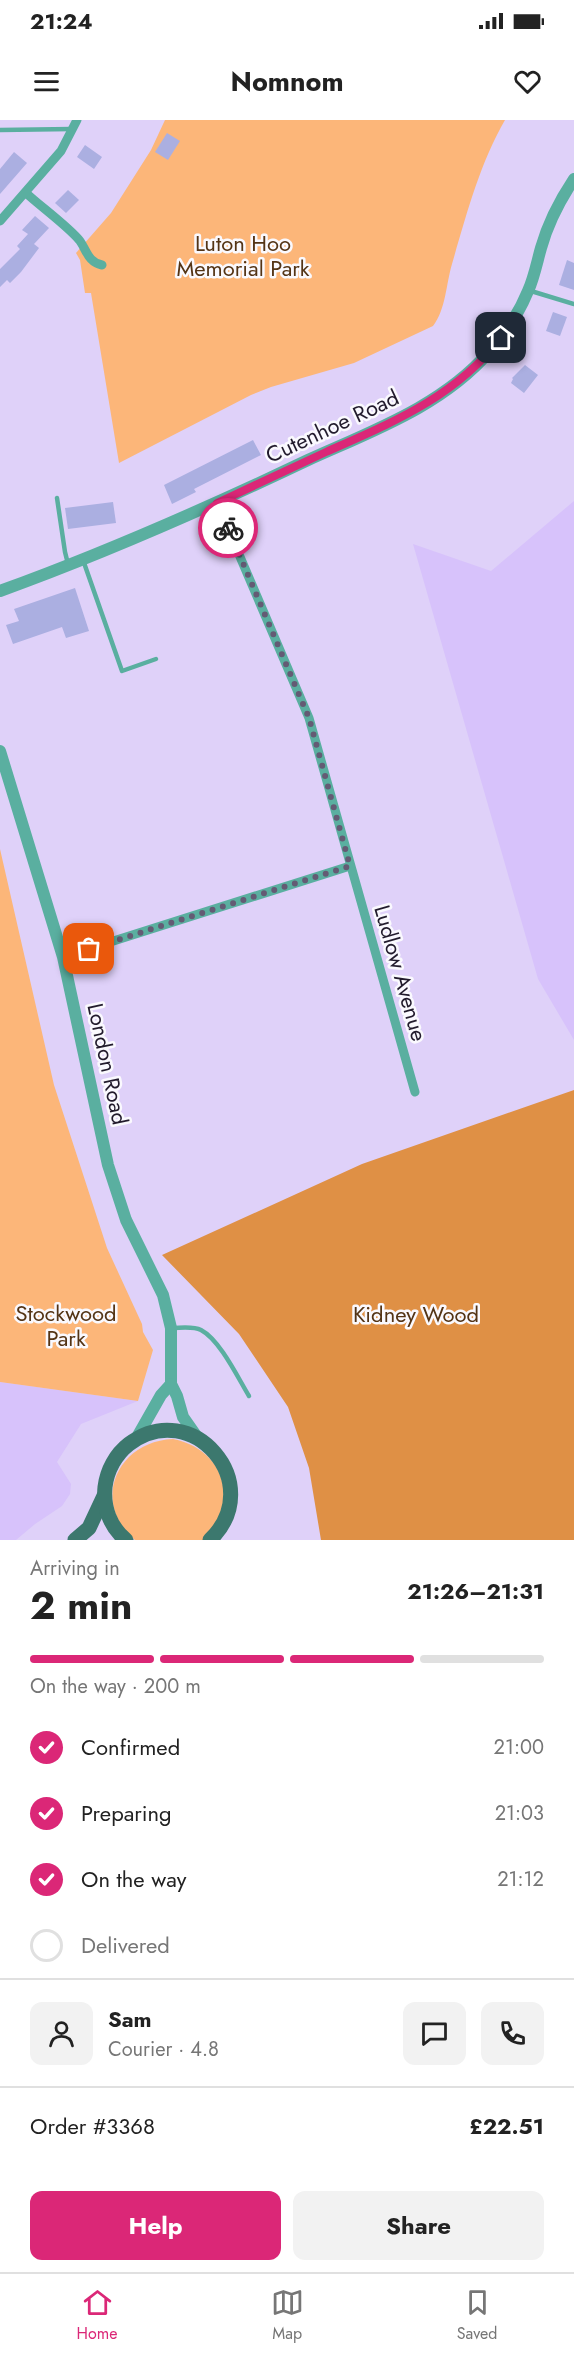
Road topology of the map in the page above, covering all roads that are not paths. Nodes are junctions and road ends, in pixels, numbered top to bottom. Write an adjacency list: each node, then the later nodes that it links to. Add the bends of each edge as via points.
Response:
1 (75, 124): 2 (lane); 4 (street, via 61,151)
2 (0, 130)
3 (574, 179): 7 (street, Cutenhoe Road, via 542,245)
4 (26, 193): 5 (street); 6 (street, via 80,241 86,254)
5 (0, 221)
6 (102, 265)
7 (529, 290): 8 (lane); 10 (street, Cutenhoe Road, via 512,323 489,352 463,378 424,405)
8 (574, 304)
9 (57, 498): 12 (lane)
10 (217, 503): 11 (street, Cutenhoe Road); 16 (street, Ludlow Avenue, via 309,718)
11 (83, 560): 12 (street, Cutenhoe Road); 14 (lane, via 122,671)
12 (69, 566): 13 (street, Cutenhoe Road)
13 (0, 591)
14 (156, 659)
15 (0, 751): 17 (street, London Road)
16 (350, 866): 17 (street); 18 (street, Ludlow Avenue)
17 (63, 957): 19 (street, London Road, via 108,1165 126,1220 163,1294)
18 (415, 1092)
19 (171, 1328): 20 (street, London Road); 21 (lane, via 197,1329 207,1334)
20 (171, 1384): 22 (street, London Road, via 183,1417); 23 (street)
21 (249, 1396)
22 (197, 1437): 23 (main road, via 177,1431 156,1431); 27 (main road, via 212,1448 230,1479 227,1516)
23 (136, 1438): 24 (main road, via 112,1463)
24 (104, 1496): 25 (main road, via 89,1528); 26 (main road, via 108,1516)
25 (75, 1540)
26 (126, 1540)
27 (210, 1540)

